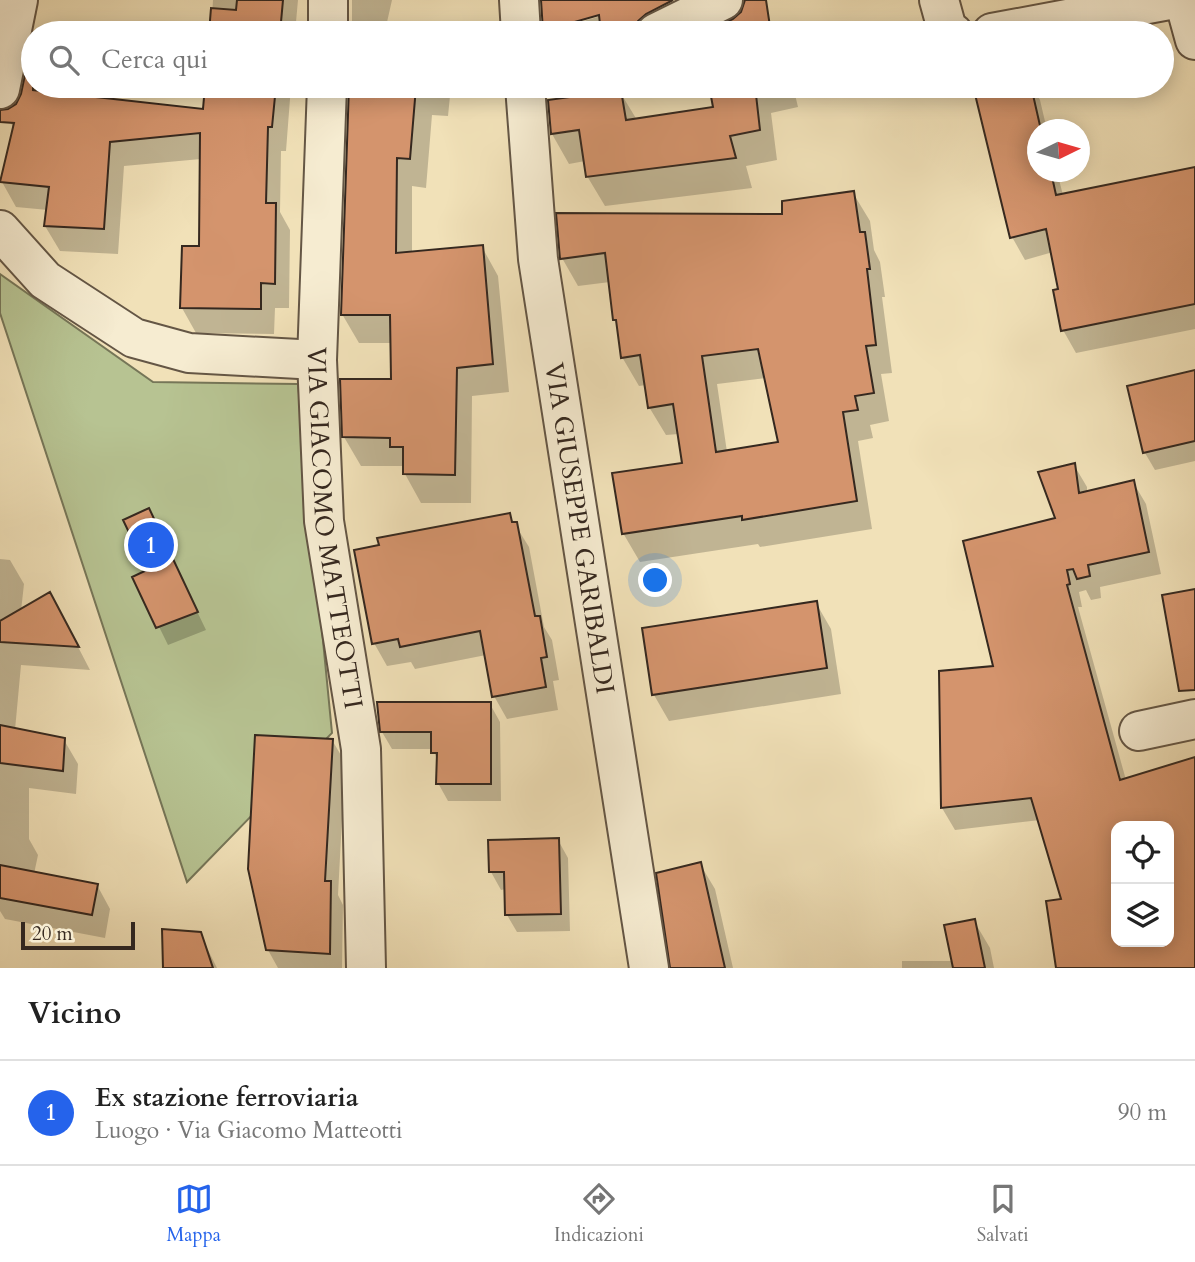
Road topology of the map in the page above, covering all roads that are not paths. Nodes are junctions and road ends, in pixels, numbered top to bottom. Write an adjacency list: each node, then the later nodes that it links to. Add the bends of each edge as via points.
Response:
1 (18, 0): 14 (street)
2 (328, 0): 8 (street)
3 (519, 0): 9 (street)
4 (723, 0): 10 (street)
5 (939, 0): 11 (street)
6 (1169, 0): 12 (street)
7 (1184, 0): 13 (street)
8 (328, 21)
9 (520, 21)
10 (680, 21)
11 (945, 21)
12 (1056, 21)
13 (1195, 40)
14 (0, 89)
15 (327, 98): 18 (street, VIA GIACOMO MATTEOTTI)
16 (526, 98): 22 (street, VIA GIUSEPPE GARIBALDI, via 538,259)
17 (0, 230): 18 (street, via 45,280 134,338 188,353)
18 (317, 360): 21 (street, VIA GIACOMO MATTEOTTI, via 324,521 361,749)
19 (1195, 719): 20 (street)
20 (1139, 731)
21 (366, 968)
22 (649, 968)

